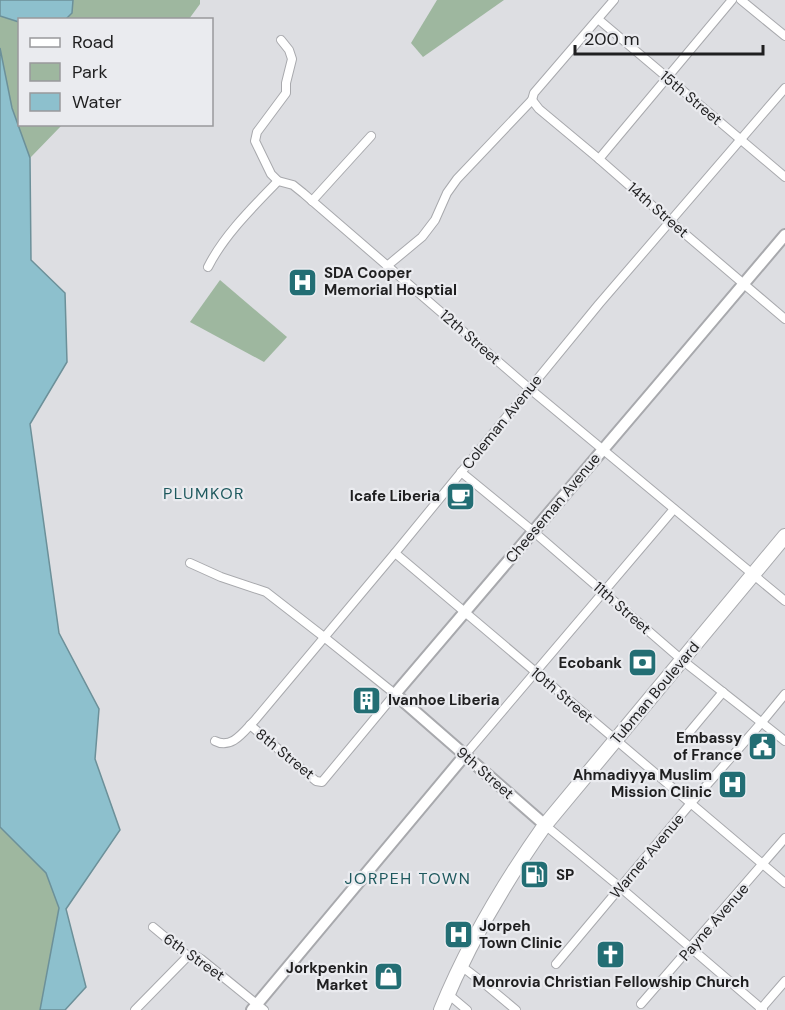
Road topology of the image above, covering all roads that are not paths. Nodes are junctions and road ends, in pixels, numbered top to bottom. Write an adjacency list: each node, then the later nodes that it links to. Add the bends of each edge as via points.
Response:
1 (614, 0): 4 (street)
2 (732, 0): 7 (street)
3 (741, 0): 5 (street)
4 (598, 18): 7 (street, 15th Street); 9 (street)
5 (785, 36)
6 (281, 40): 14 (street, via 292,59 286,93 255,138)
7 (667, 78): 11 (street, 15th Street); 12 (street)
8 (785, 88): 11 (street, Coleman Avenue)
9 (532, 100): 12 (street, 14th Street); 18 (street, via 457,179 422,237)
10 (371, 136): 15 (street)
11 (741, 140): 13 (street, 15th Street); 16 (street, Coleman Avenue)
12 (599, 159): 16 (street, 14th Street)
13 (785, 177)
14 (278, 181): 15 (street, 12th Street, via 292,185); 19 (street, via 245,216)
15 (312, 201): 18 (street, 12th Street)
16 (670, 222): 20 (street, 14th Street); 22 (street, Coleman Avenue)
17 (785, 235): 20 (street, Cheeseman Avenue)
18 (387, 266): 22 (street, 12th Street)
19 (208, 267)
20 (744, 283): 21 (street, 14th Street); 23 (street, Cheeseman Avenue)
21 (785, 319)
22 (530, 388): 23 (street, 12th Street); 24 (street, Coleman Avenue)
23 (603, 449): 25 (street, 12th Street); 26 (street, Cheeseman Avenue)
24 (461, 472): 26 (street, 11th Street); 28 (street, Coleman Avenue)
25 (674, 509): 30 (street, 12th Street); 31 (street)
26 (534, 532): 31 (street, 11th Street); 33 (street, Cheeseman Avenue)
27 (785, 536): 30 (highway, Tubman Boulevard)
28 (395, 553): 33 (street, 10th Street); 34 (street, Coleman Avenue)
29 (190, 563): 34 (street, 9th Street, via 266,592)
30 (753, 573): 32 (street, 12th Street); 35 (highway, Tubman Boulevard)
31 (604, 592): 35 (street, 11th Street); 36 (street)
32 (785, 601)
33 (465, 613): 36 (street, 10th Street); 38 (street, Cheeseman Avenue)
34 (324, 637): 38 (street, 9th Street); 41 (street, Coleman Avenue)
35 (682, 660): 37 (street, 11th Street); 43 (highway, Tubman Boulevard)
36 (536, 673): 43 (street, 10th Street); 46 (street)
37 (723, 692): 40 (street, 11th Street); 42 (street)
38 (395, 694): 46 (street, 9th Street); 47 (street, Cheeseman Avenue)
39 (785, 694): 40 (street, Warner Avenue)
40 (762, 722): 45 (street, 11th Street); 48 (street, Warner Avenue)
41 (250, 725): 44 (street, Coleman Avenue, via 230,743); 47 (street, 8th Street)
42 (687, 735)
43 (616, 740): 48 (street, 10th Street); 49 (highway, Tubman Boulevard)
44 (215, 741)
45 (785, 741)
46 (465, 755): 49 (street, 9th Street); 62 (street)
47 (322, 782)
48 (691, 803): 51 (street, 10th Street); 53 (street, Warner Avenue)
49 (545, 825): 53 (street, 9th Street); 58 (highway, Tubman Boulevard, via 520,860)
50 (785, 838): 51 (street, Payne Avenue)
51 (763, 864): 52 (street, 10th Street); 55 (street, Payne Avenue)
52 (785, 883)
53 (621, 888): 55 (street, 9th Street); 57 (street, Warner Avenue)
54 (153, 927): 56 (street, 6th Street)
55 (690, 948): 61 (street, Payne Avenue); 63 (street, 9th Street)
56 (188, 956): 62 (street, 6th Street, via 201,959); 64 (street)
57 (556, 964)
58 (460, 965): 60 (highway, Tubman Boulevard); 67 (street)
59 (785, 981): 63 (street)
60 (448, 994): 65 (highway, Tubman Boulevard); 66 (street)
61 (641, 1004)
62 (258, 1008)
63 (762, 1009)
64 (135, 1010)
65 (441, 1010)
66 (467, 1010)
67 (516, 1010)

